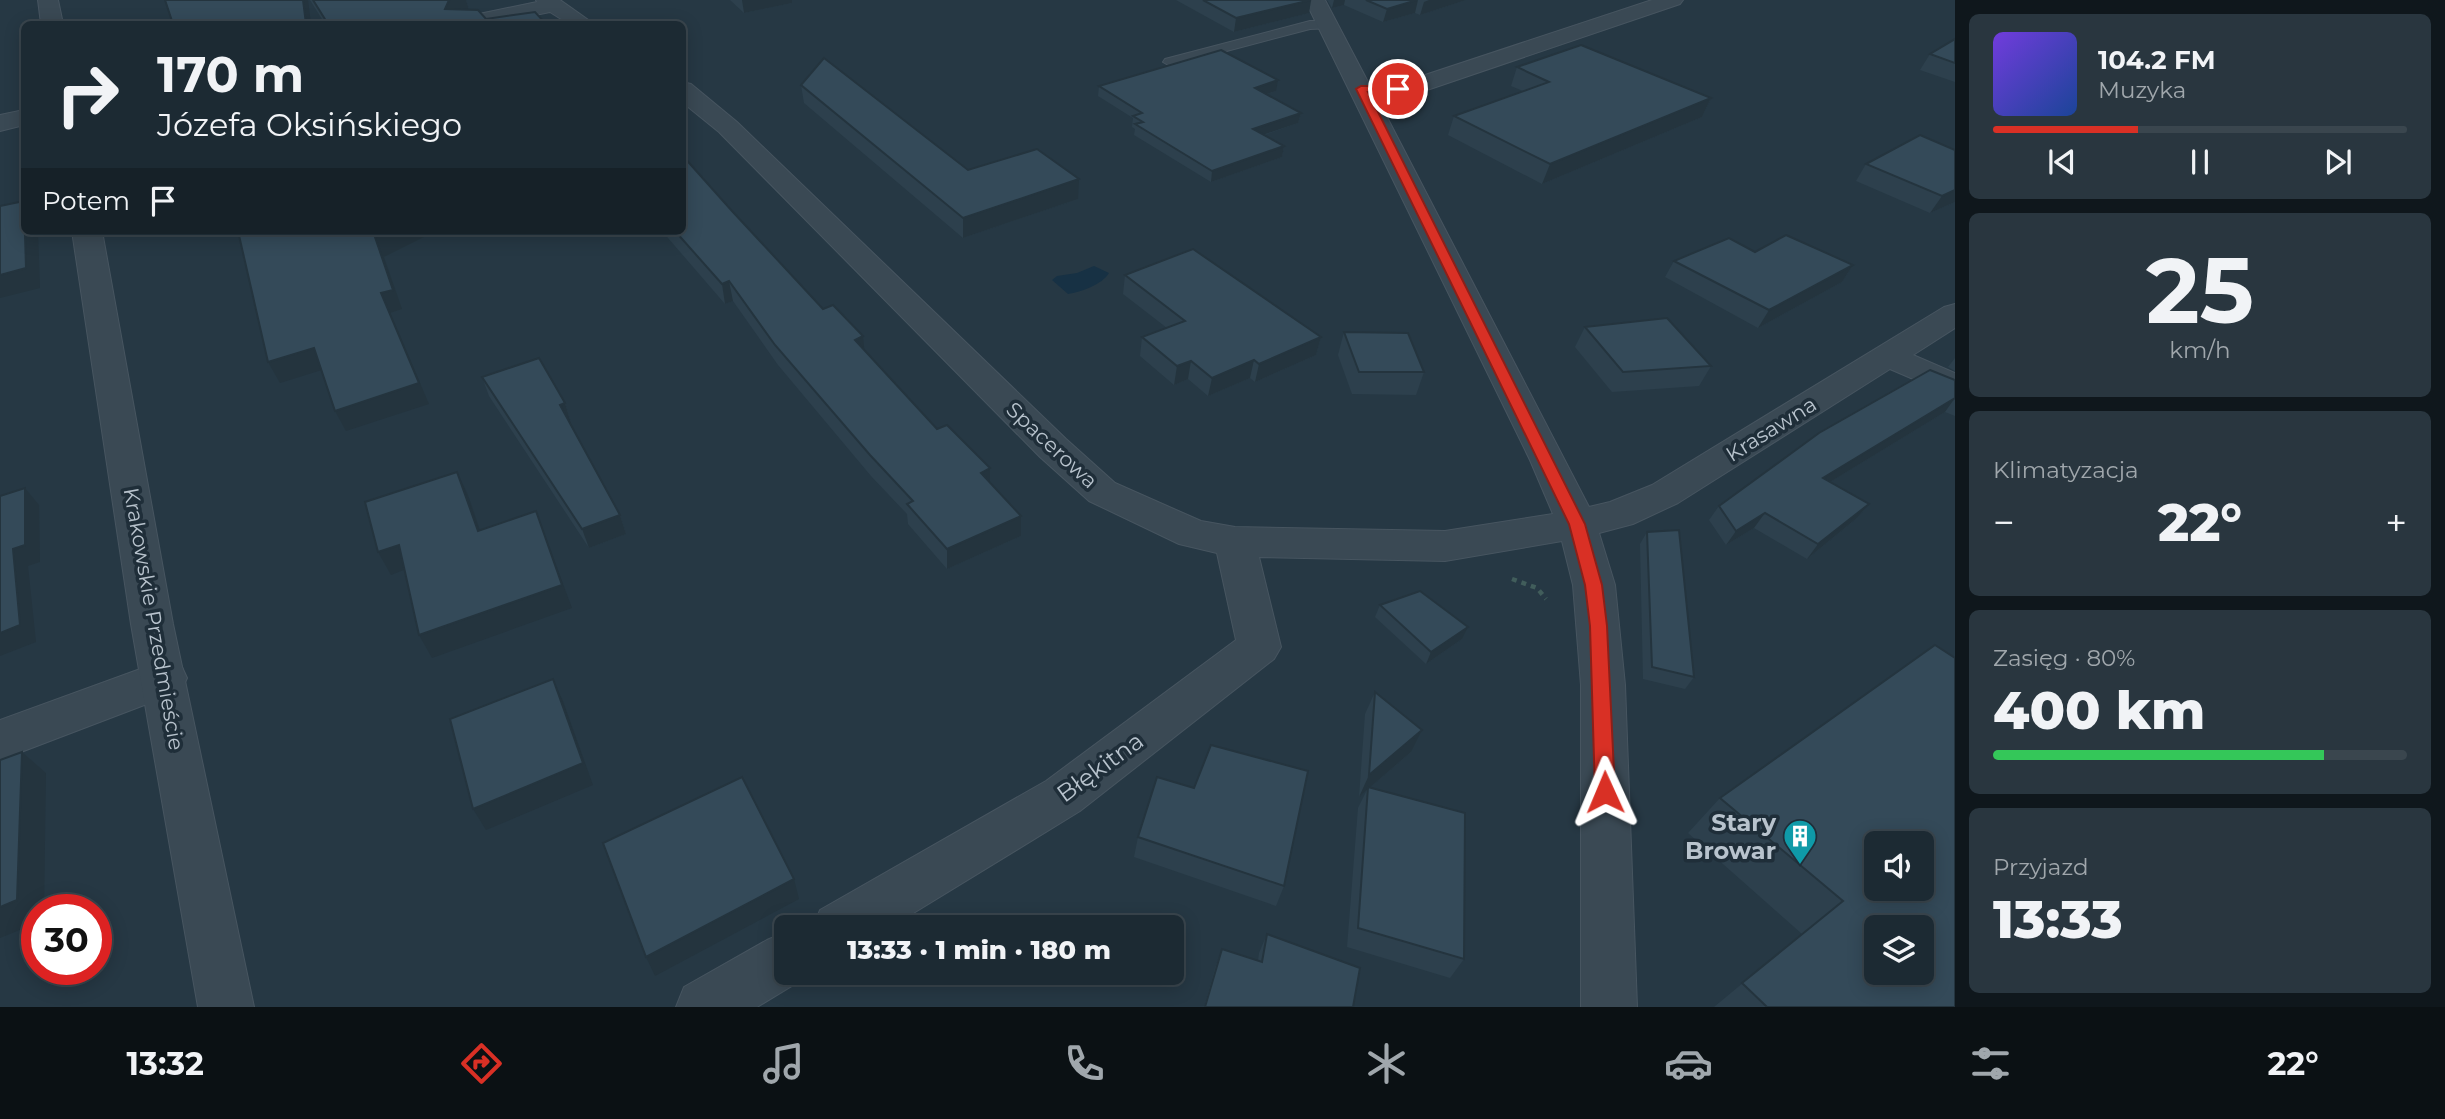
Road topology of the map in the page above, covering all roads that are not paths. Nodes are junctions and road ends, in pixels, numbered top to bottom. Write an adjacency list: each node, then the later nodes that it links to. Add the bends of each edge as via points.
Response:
1 (48, 0): 5 (street)
2 (1673, 0): 9 (street, via 1422,84)
3 (549, 3): 6 (street); 7 (street)
4 (1322, 13): 8 (lane, via 1310,25); 9 (street)
5 (52, 21)
6 (475, 21)
7 (578, 21)
8 (1170, 62)
9 (1361, 89): 17 (street)
10 (686, 92): 18 (street, Spacerowa, via 728,127 1102,492 1193,534)
11 (21, 119): 12 (street)
12 (0, 123)
13 (88, 235): 19 (street, Krakowskie Przedmieście, via 152,624)
14 (1955, 314): 15 (street, Krasawna)
15 (1888, 356): 16 (street); 17 (street, Krasawna, via 1665,494 1619,514)
16 (1955, 386)
17 (1577, 524): 18 (street, Spacerowa, via 1445,547); 25 (street, via 1594,585 1603,685)
18 (1235, 541): 21 (street, Błękitna, via 1259,647 1062,796)
19 (165, 678): 20 (street); 23 (street, Krakowskie Przedmieście)
20 (0, 740)
21 (861, 915)
22 (774, 966): 24 (street)
23 (226, 1007)
24 (704, 1007)
25 (1609, 1007)

